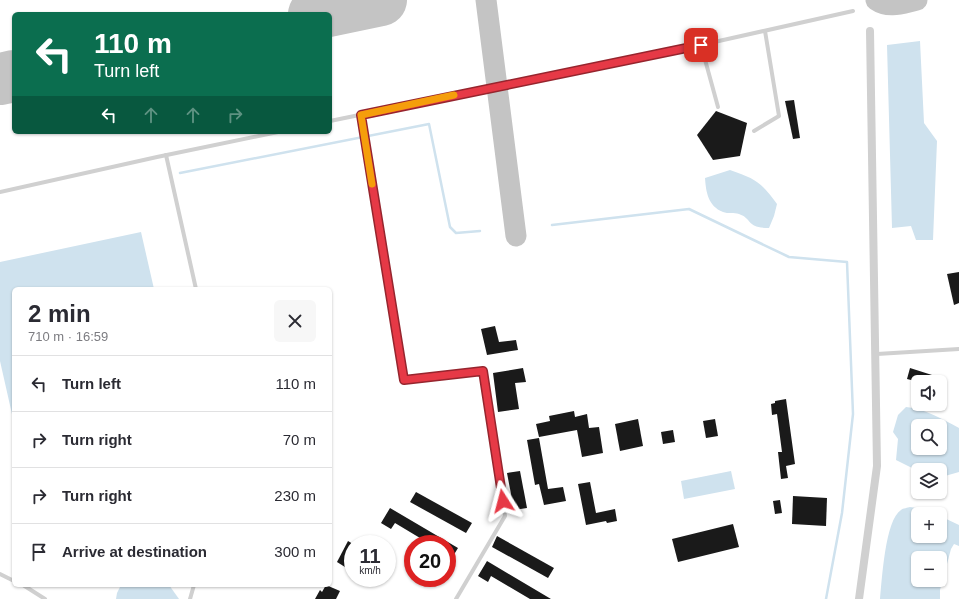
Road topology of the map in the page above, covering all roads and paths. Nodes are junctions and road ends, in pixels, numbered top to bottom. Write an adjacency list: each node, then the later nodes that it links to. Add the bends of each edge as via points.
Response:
1 (854, 11): 2 (lane)
2 (765, 31): 4 (lane); 8 (lane, via 779,116)
3 (870, 31): 14 (street)
4 (701, 45): 5 (lane); 6 (lane)
5 (718, 107)
6 (361, 115): 7 (lane); 21 (lane, via 404,380 483,371 505,516)
7 (332, 121)
8 (754, 131)
9 (268, 134): 10 (lane)
10 (166, 155): 11 (lane); 12 (lane)
11 (0, 192)
12 (196, 287)
13 (959, 349): 14 (lane)
14 (877, 354): 22 (street, via 877,466)
15 (0, 574): 16 (lane)
16 (12, 580)
17 (26, 587): 19 (lane)
18 (193, 587): 20 (lane)
19 (45, 599)
20 (190, 599)
21 (456, 599)
22 (859, 599)

